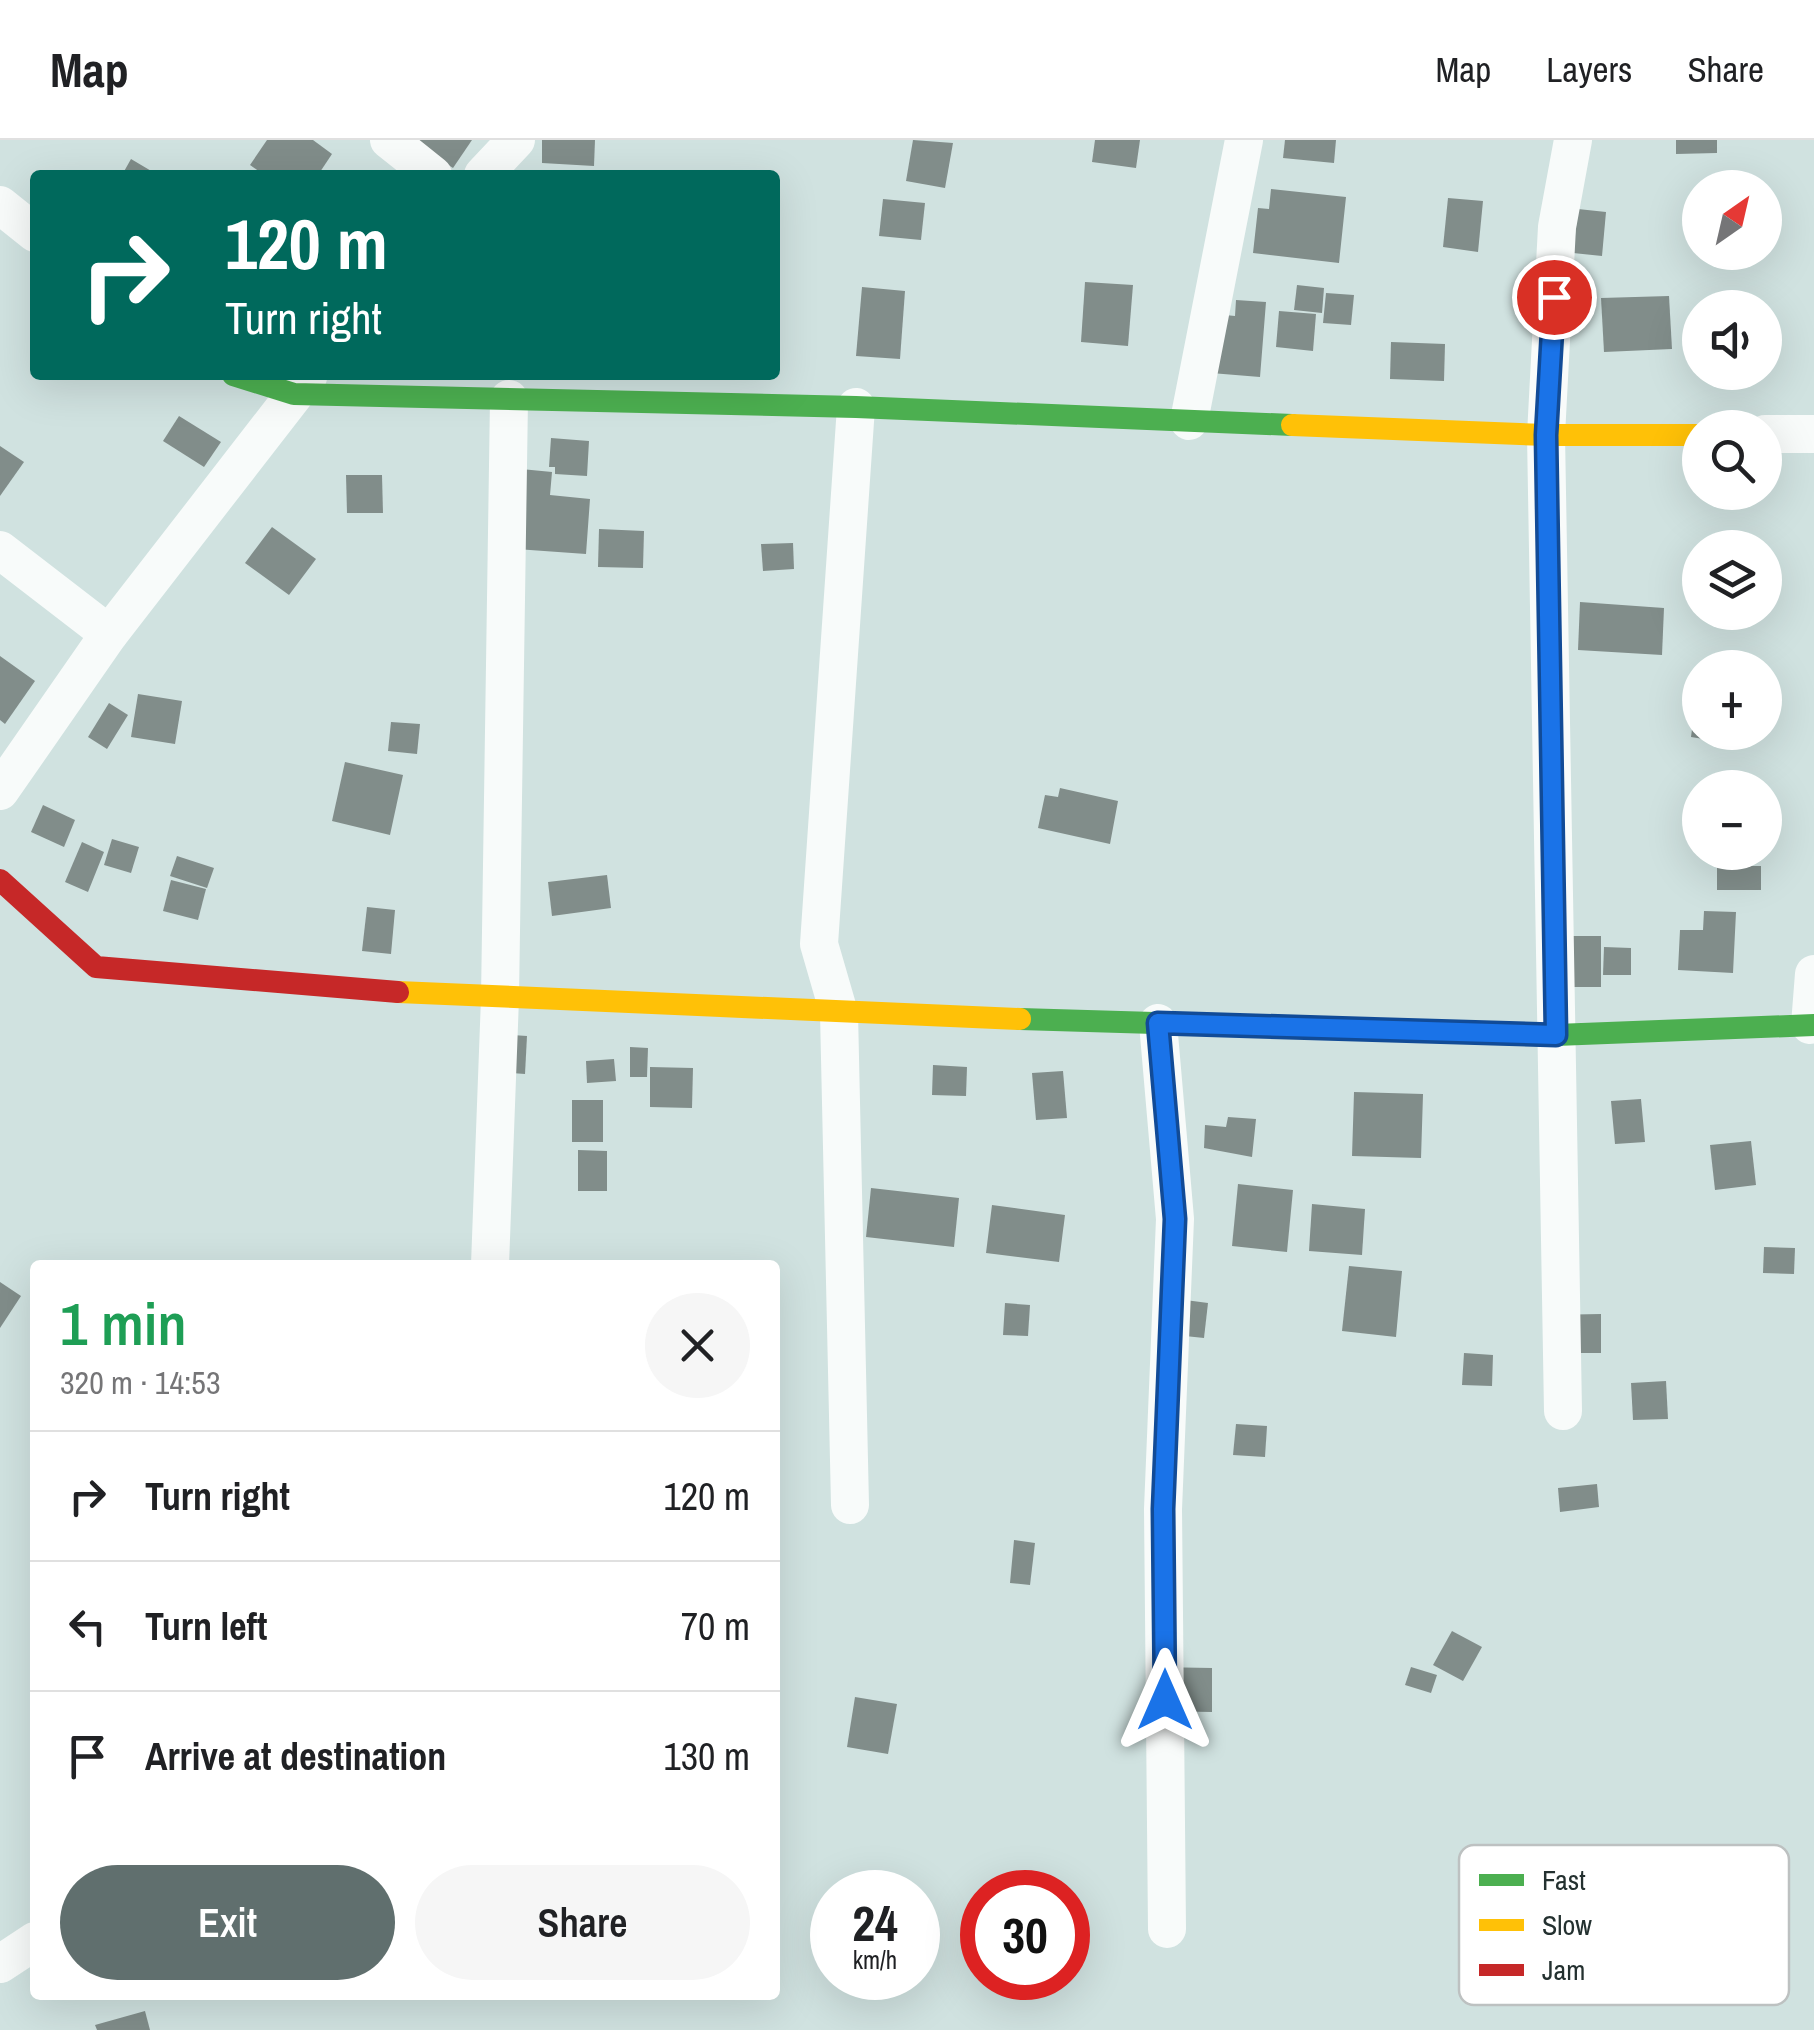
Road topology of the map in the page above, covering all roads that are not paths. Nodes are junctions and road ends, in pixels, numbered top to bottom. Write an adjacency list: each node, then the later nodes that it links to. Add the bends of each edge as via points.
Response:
1 (389, 140): 5 (street)
2 (516, 140): 6 (street)
3 (1244, 140): 13 (street)
4 (1572, 140): 16 (street, via 1558,228)
5 (426, 170)
6 (488, 170)
7 (0, 205): 8 (street)
8 (30, 229)
9 (271, 380): 10 (street)
10 (302, 384): 11 (street); 19 (street)
11 (509, 399): 12 (street); 23 (street)
12 (856, 407): 13 (street); 24 (street, via 818,944)
13 (1188, 421): 16 (street)
14 (1782, 434): 15 (street)
15 (1814, 434)
16 (1546, 435): 17 (street); 27 (street)
17 (1682, 435)
18 (0, 550): 19 (street)
19 (109, 634): 20 (street)
20 (0, 791)
21 (0, 880): 23 (street, via 96,966)
22 (1814, 974): 26 (street)
23 (500, 998): 24 (street); 28 (street)
24 (838, 1013): 25 (street); 30 (street)
25 (1158, 1023): 27 (street); 31 (street, via 1175,1219 1163,1509)
26 (1812, 1025): 27 (street)
27 (1556, 1035): 29 (street)
28 (490, 1260)
29 (1563, 1411)
30 (850, 1506)
31 (1167, 1930)
32 (30, 1945): 33 (street)
33 (0, 1964)

